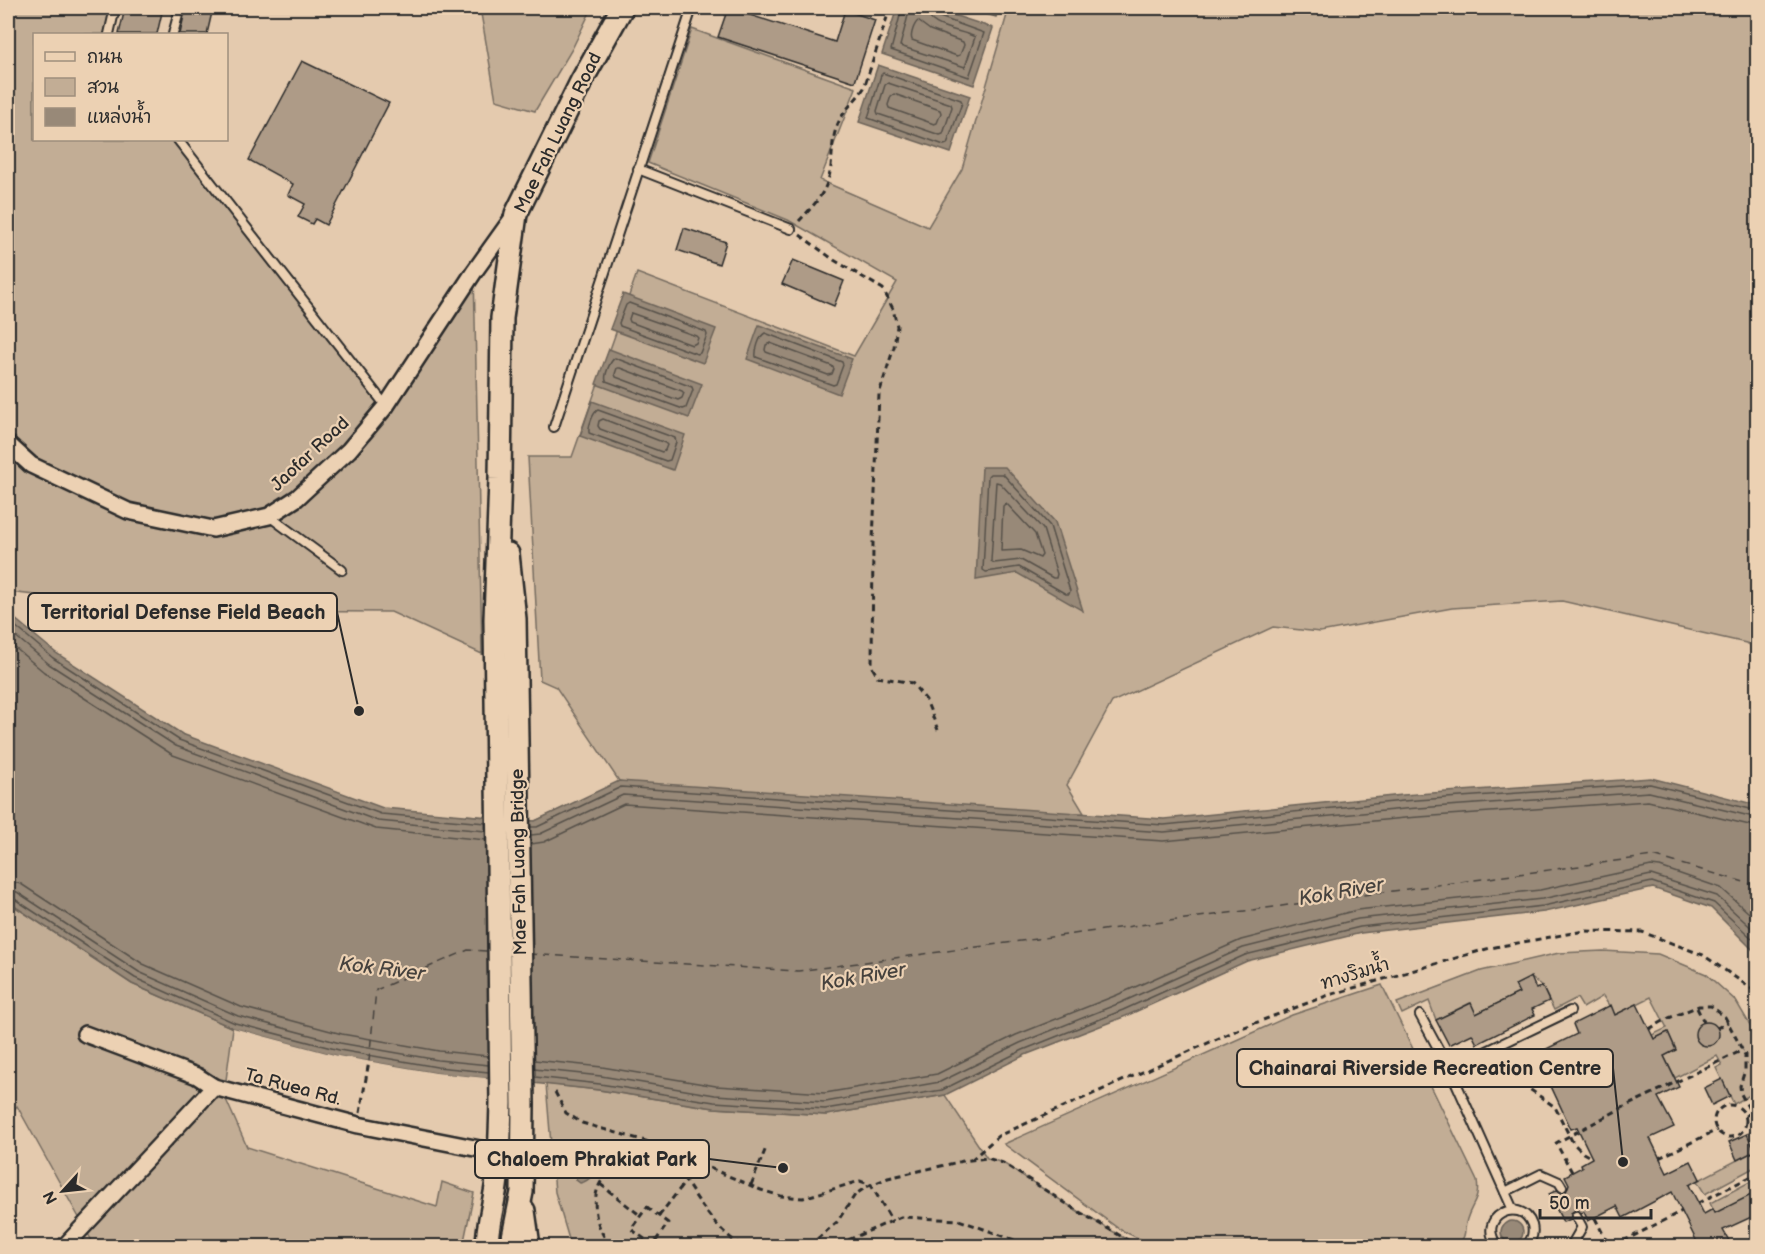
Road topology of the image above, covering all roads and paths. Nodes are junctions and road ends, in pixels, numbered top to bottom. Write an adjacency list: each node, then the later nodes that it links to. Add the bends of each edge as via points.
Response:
1 (115, 8): 6 (lane)
2 (180, 8): 7 (lane)
3 (622, 8): 10 (street, Mae Fah Luang Road)
4 (689, 8): 9 (lane)
5 (890, 8): 11 (path, via 864,88 843,111 832,139 824,192)
6 (109, 33)
7 (173, 33)
8 (179, 141): 12 (lane)
9 (638, 169): 11 (lane); 13 (lane)
10 (516, 214): 12 (street, Jaofar Road); 17 (street, Mae Fah Luang Road, via 502,318 500,479)
11 (791, 229): 18 (path, via 883,289 895,317 894,347 879,393 872,667 878,677 912,683 926,700)
12 (386, 406): 15 (street, Jaofar Road, via 349,450 297,498)
13 (554, 427)
14 (8, 444): 15 (street, Jaofar Road, via 31,465 128,511 213,529)
15 (269, 516): 16 (lane)
16 (342, 570)
17 (505, 619): 42 (street, Mae Fah Luang Bridge); 54 (street, Mae Fah Luang Bridge, via 523,1104)
18 (938, 730)
19 (1758, 999): 46 (path, ทางริมน้ำ, via 1752,989 1703,955 1642,932 1584,931 1490,948 1326,996 1242,1028 998,1136)
20 (1696, 1007): 23 (path); 24 (path, via 1711,1006); 26 (path)
21 (1570, 1011): 31 (lane, via 1464,1062)
22 (1420, 1015): 31 (lane)
23 (1704, 1022)
24 (1728, 1022): 25 (path); 28 (path)
25 (1718, 1028)
26 (1649, 1029)
27 (85, 1034): 32 (street, Ta Ruea Rd., via 198,1076)
28 (1743, 1050): 35 (path, via 1741,1094); 39 (path)
29 (1506, 1056): 39 (path, via 1521,1083 1555,1107)
30 (369, 1061): 37 (path)
31 (1453, 1076): 55 (lane)
32 (214, 1087): 37 (street, Ta Ruea Rd.); 65 (street)
33 (555, 1092): 41 (path, via 567,1113 582,1123)
34 (1758, 1109): 35 (path)
35 (1751, 1113): 36 (path)
36 (1745, 1116): 38 (path, via 1746,1126 1736,1136 1726,1137); 38 (path, via 1739,1108 1724,1107 1714,1120)
37 (358, 1125): 42 (street, Ta Ruea Rd.)
38 (1717, 1130): 45 (path)
39 (1569, 1136): 44 (path); 47 (path, via 1556,1143)
40 (766, 1148): 51 (path)
41 (666, 1149): 43 (path); 51 (path)
42 (500, 1154): 66 (street)
43 (662, 1157): 49 (path, via 673,1164); 50 (path, via 626,1161 606,1173)
44 (1592, 1158)
45 (1659, 1158)
46 (971, 1160): 52 (path); 75 (path, via 987,1158 1004,1163)
47 (1572, 1172)
48 (1758, 1173): 56 (path)
49 (685, 1181): 60 (path); 71 (path, via 727,1237)
50 (599, 1184): 59 (path); 69 (path, via 594,1207 596,1221)
51 (751, 1185): 52 (path, via 781,1196 802,1198 860,1181)
52 (871, 1185): 63 (path); 72 (path, via 855,1195 837,1222)
53 (1562, 1187): 55 (lane, via 1541,1174)
54 (522, 1192): 67 (street); 68 (street)
55 (1505, 1192): 57 (lane)
56 (1698, 1203)
57 (1513, 1210): 76 (lane, via 1495,1219 1491,1232); 77 (lane, via 1529,1220 1533,1232)
58 (1682, 1211): 80 (path)
59 (641, 1216): 60 (path, via 647,1207); 64 (path, via 631,1229)
60 (659, 1216): 64 (path, via 668,1223 652,1245)
61 (1576, 1216): 78 (lane, via 1582,1227)
62 (1594, 1218): 79 (path)
63 (892, 1221): 73 (path); 74 (path, via 901,1217 959,1220)
64 (643, 1238): 70 (path)
65 (65, 1246)
66 (487, 1246)
67 (508, 1246)
68 (529, 1246)
69 (610, 1246)
70 (637, 1246)
71 (741, 1246)
72 (809, 1246)
73 (840, 1246)
74 (1031, 1246)
75 (1138, 1246)
76 (1494, 1246)
77 (1528, 1246)
78 (1571, 1246)
79 (1609, 1246)
80 (1614, 1246)

